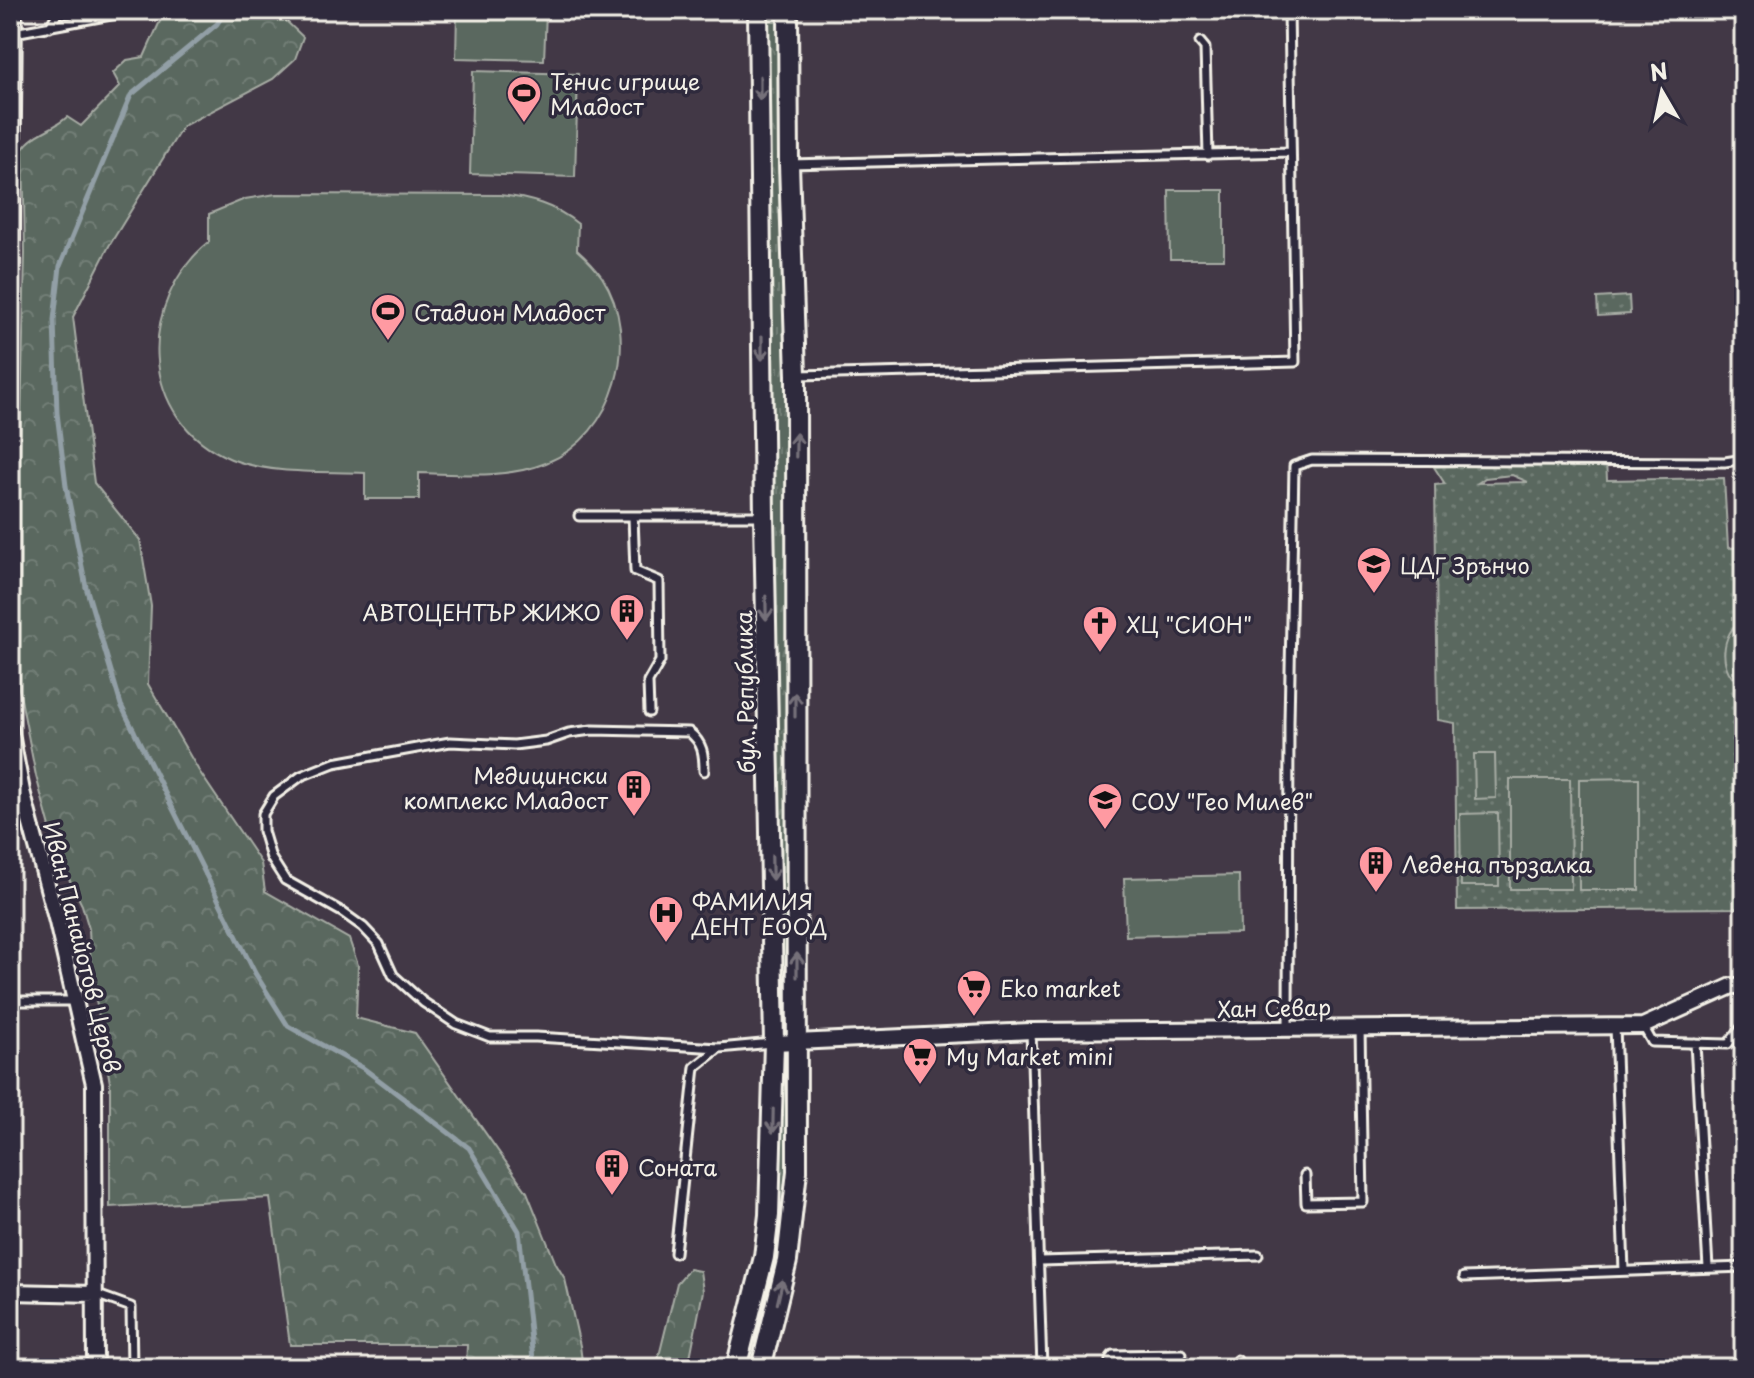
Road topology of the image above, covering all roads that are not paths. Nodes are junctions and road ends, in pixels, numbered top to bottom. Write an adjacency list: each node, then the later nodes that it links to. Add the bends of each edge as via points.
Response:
1 (14, 10): 8 (street)
2 (59, 10): 7 (lane)
3 (138, 10): 7 (lane)
4 (758, 10): 19 (street, бул. Република, one-way to 19)
5 (788, 10): 13 (street)
6 (1289, 10): 11 (lane)
7 (50, 27): 8 (lane)
8 (14, 34): 10 (street)
9 (1200, 42): 12 (lane, via 1205,48)
10 (11, 129): 15 (street)
11 (1291, 152): 12 (lane); 14 (lane, via 1295,362)
12 (1208, 155): 13 (lane)
13 (789, 164): 14 (street)
14 (796, 375): 35 (street, one-way to 14)
15 (10, 421)
16 (1744, 459): 32 (lane, via 1312,460 1294,466)
17 (595, 506): 21 (lane)
18 (579, 516): 21 (lane)
19 (764, 516): 20 (lane); 34 (street, бул. Република, one-way to 34)
20 (633, 517): 21 (lane); 22 (lane, via 635,571 659,581 660,661 648,682)
21 (599, 518)
22 (649, 712)
23 (10, 729): 27 (street, Иван Панайотов Церов)
24 (704, 771): 37 (lane, via 704,752 689,732 592,730 514,745 450,742 334,763 301,776 274,796 263,814 263,831 285,880 363,927 379,944 393,975 456,1024 490,1037)
25 (1744, 986): 30 (street, Хан Севар, via 1732,986)
26 (10, 1001): 27 (lane)
27 (76, 1001): 47 (street, Иван Панайотов Церов, via 94,1084)
28 (1744, 1025): 36 (lane, via 1728,1044)
29 (1615, 1026): 30 (street, Хан Севар); 31 (street, Хан Севар); 44 (lane)
30 (1643, 1026): 36 (lane, via 1652,1042)
31 (1360, 1028): 32 (street, Хан Севар); 38 (lane, via 1363,1202 1306,1203)
32 (1288, 1029): 33 (street, Хан Севар)
33 (1031, 1031): 35 (street, Хан Севар); 41 (lane)
34 (774, 1043): 35 (street, Хан Севар); 37 (lane); 52 (street, бул. Република, one-way to 52, via 767,1229)
35 (797, 1043): 53 (street, one-way to 35, via 794,1215)
36 (1695, 1043): 43 (lane)
37 (719, 1048): 39 (lane, via 695,1067)
38 (1305, 1175)
39 (675, 1253)
40 (1258, 1255): 41 (lane)
41 (1040, 1261): 54 (lane)
42 (1744, 1267): 43 (lane)
43 (1708, 1268): 44 (lane)
44 (1624, 1271): 45 (lane)
45 (1464, 1277)
46 (10, 1292): 47 (street)
47 (95, 1294): 50 (street, Иван Панайотов Церов); 51 (lane, via 131,1307)
48 (1182, 1354): 49 (lane)
49 (1151, 1355): 55 (lane, via 1113,1355); 56 (lane)
50 (95, 1368)
51 (132, 1368)
52 (736, 1368)
53 (761, 1368)
54 (1042, 1368)
55 (1110, 1368)
56 (1152, 1368)

